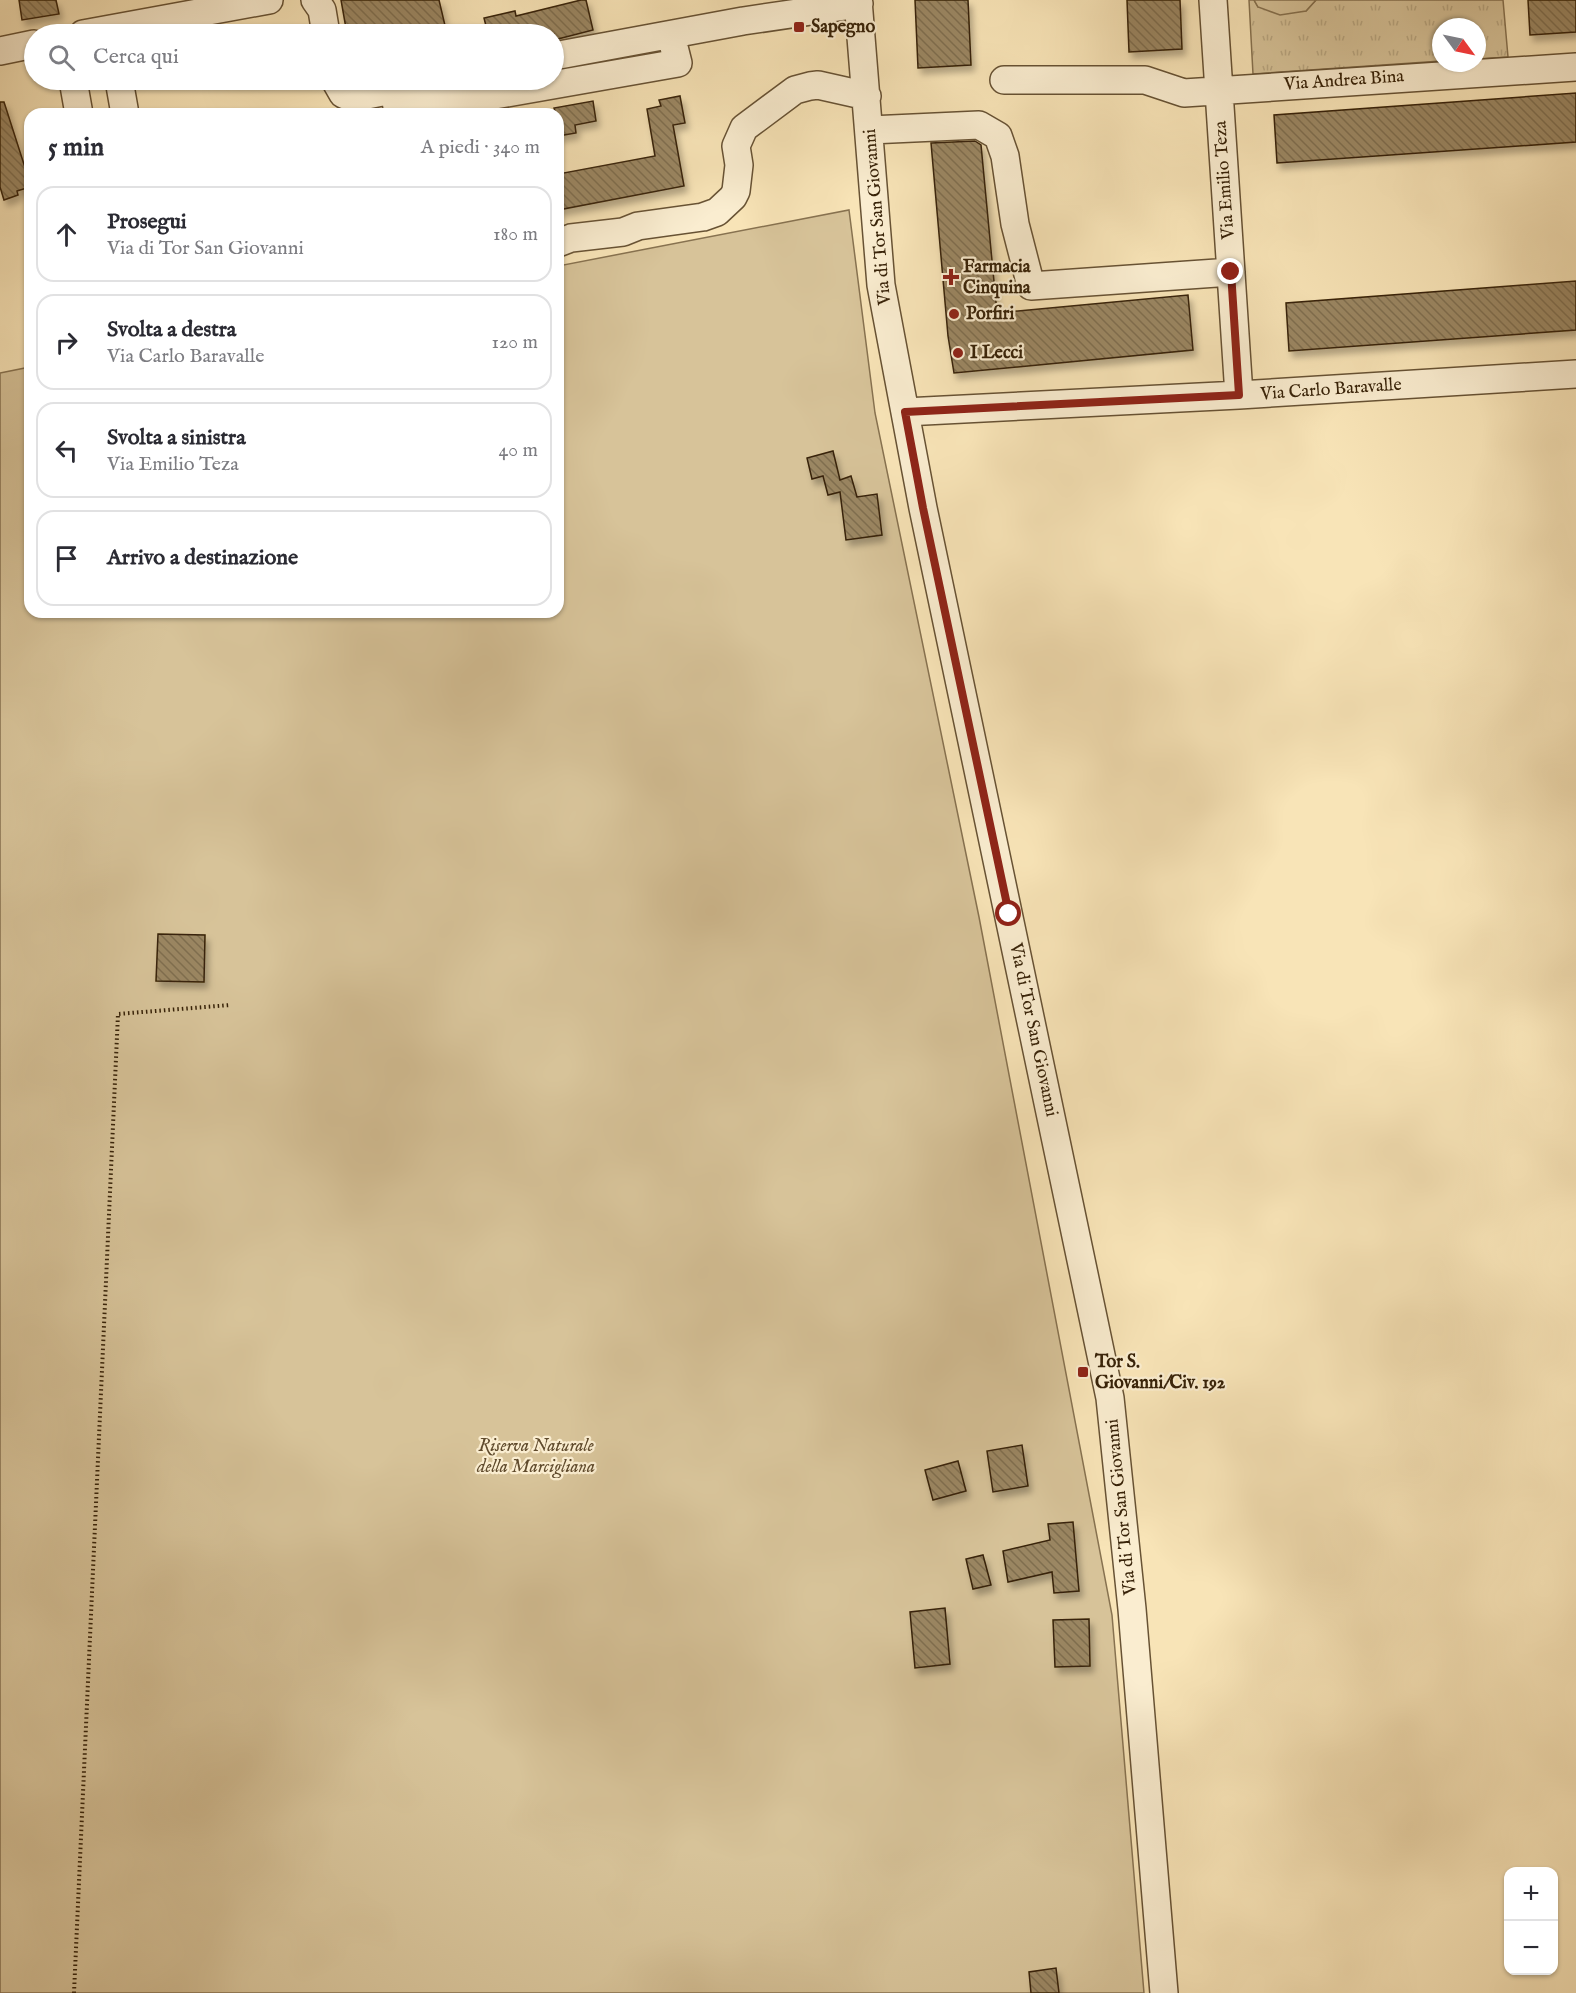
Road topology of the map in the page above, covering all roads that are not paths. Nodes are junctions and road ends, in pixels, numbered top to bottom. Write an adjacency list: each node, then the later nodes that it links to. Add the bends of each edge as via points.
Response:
1 (269, 0): 5 (street)
2 (315, 0): 6 (street)
3 (1213, 0): 14 (street, Via Emilio Teza)
4 (859, 2): 7 (street); 20 (street, Via di Tor San Giovanni)
5 (150, 24)
6 (324, 24)
7 (671, 35): 10 (street); 13 (street, via 678,63)
8 (24, 46): 9 (street)
9 (0, 51)
10 (564, 54)
11 (1576, 67): 14 (street, Via Andrea Bina)
12 (1004, 80): 14 (street, Via Andrea Bina, via 1145,80 1184,93)
13 (564, 83)
14 (1219, 89): 27 (street, Via Emilio Teza)
15 (75, 90): 21 (street)
16 (121, 90): 22 (street)
17 (341, 90): 18 (street, via 352,98)
18 (394, 90): 23 (street)
19 (524, 90): 24 (street)
20 (867, 96): 25 (street, Via di Tor San Giovanni); 26 (street, via 810,86 795,90 744,128 736,146 736,191 717,212)
21 (78, 108)
22 (124, 108)
23 (397, 108)
24 (421, 108)
25 (870, 130): 27 (street, via 979,125 998,136 1031,286); 30 (street, Via di Tor San Giovanni, via 881,285)
26 (564, 241)
27 (1231, 272): 29 (street, Via Emilio Teza)
28 (1576, 374): 29 (street, Via Carlo Baravalle)
29 (1239, 395): 30 (street, Via Carlo Baravalle)
30 (905, 412): 31 (street, Via di Tor San Giovanni, via 1110,1398)
31 (1164, 1993)

